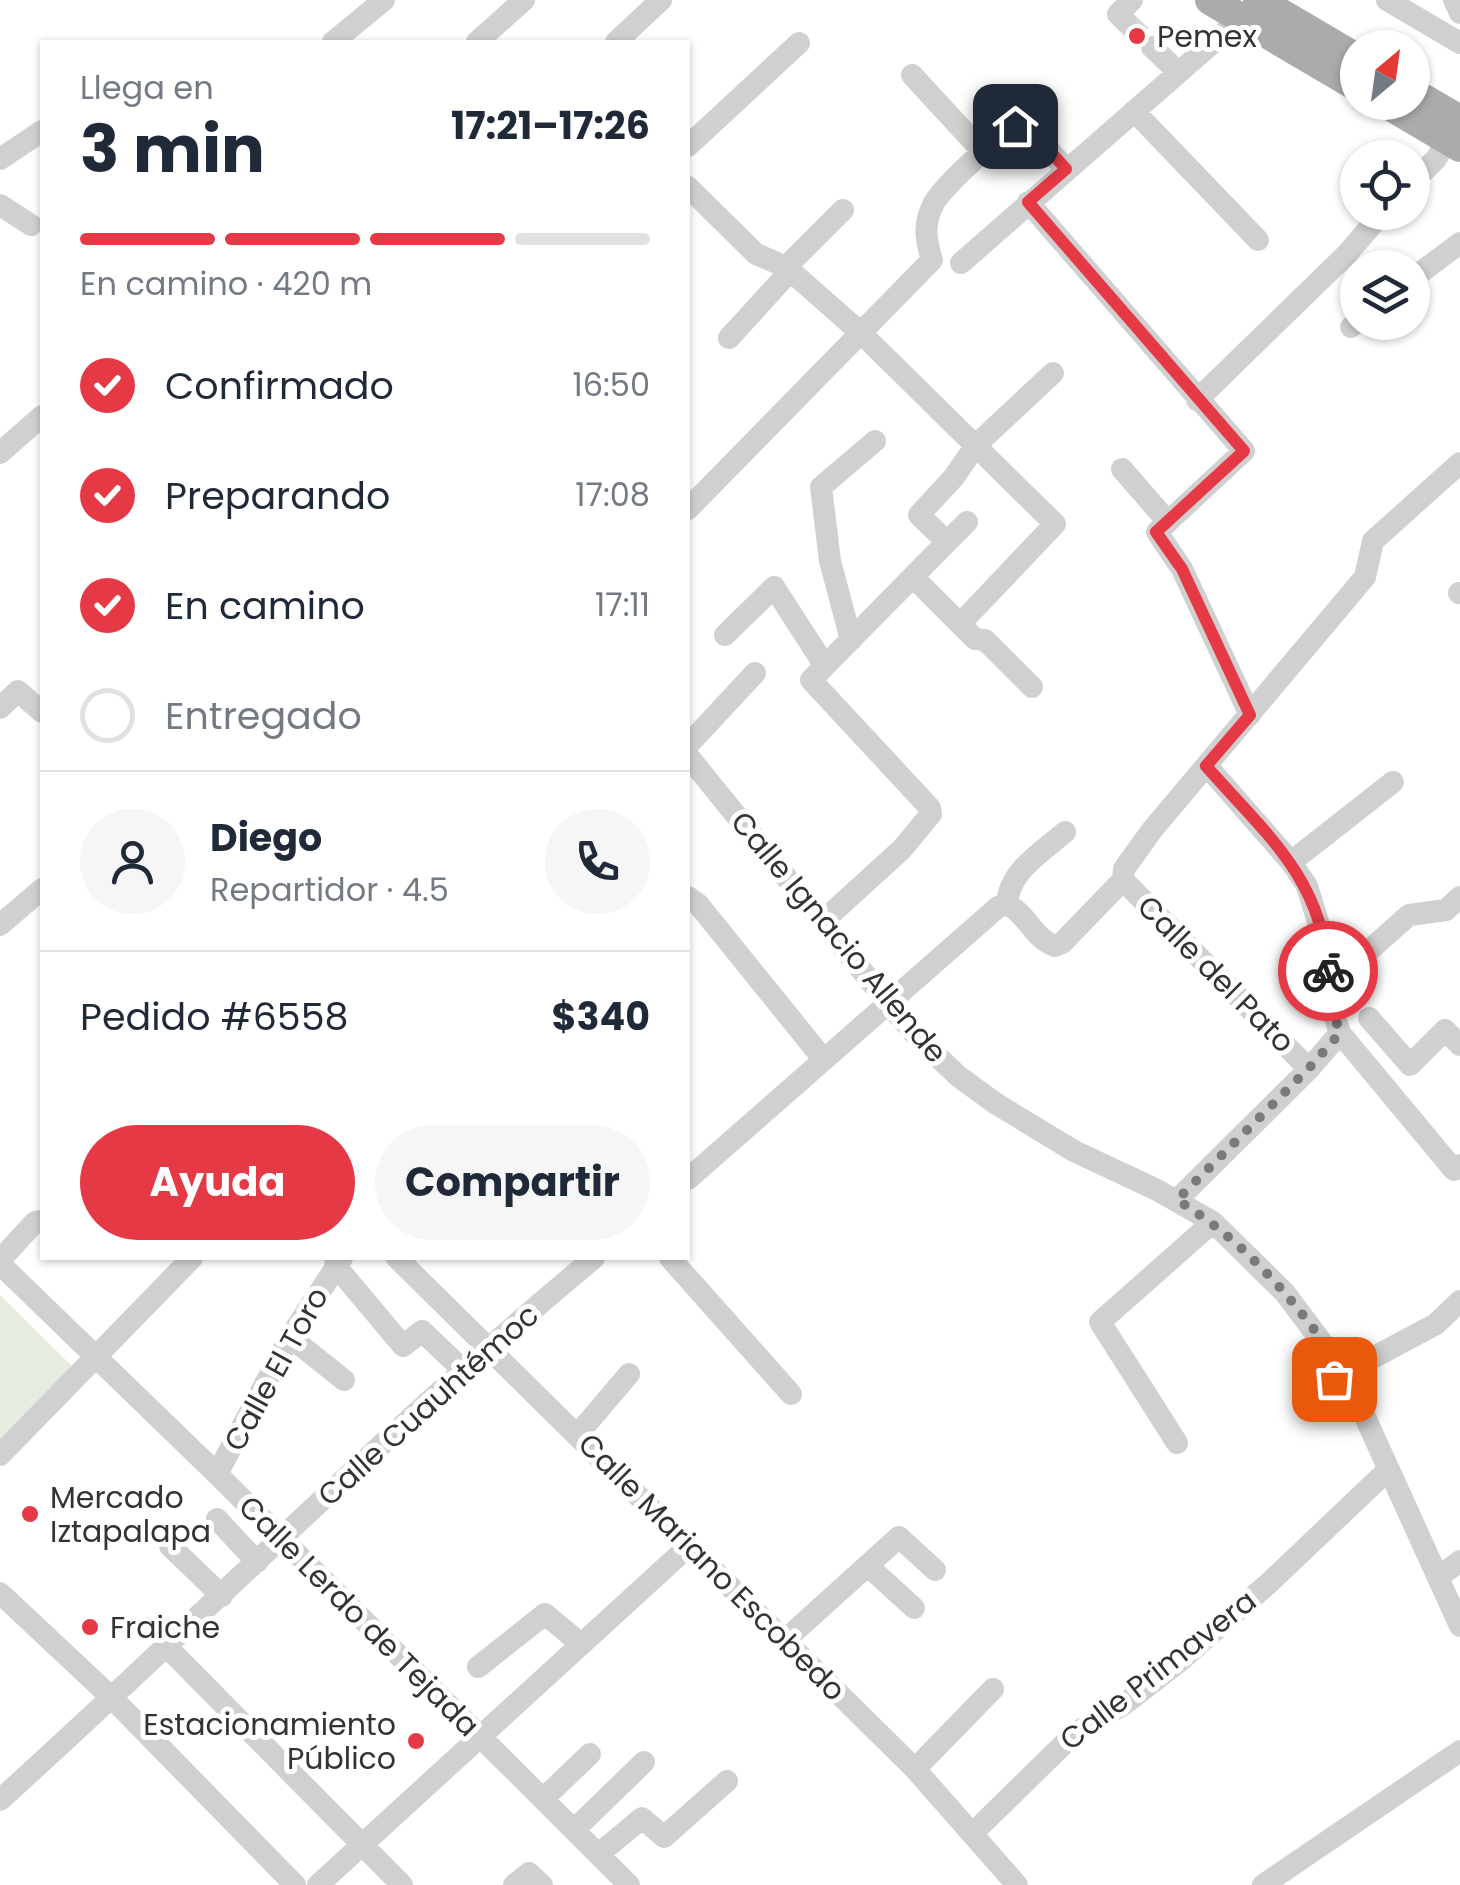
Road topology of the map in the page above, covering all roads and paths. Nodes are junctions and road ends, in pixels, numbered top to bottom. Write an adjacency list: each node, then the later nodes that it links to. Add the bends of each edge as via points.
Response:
1 (384, 0): 10 (street)
2 (524, 0): 11 (street)
3 (660, 0): 12 (street)
4 (1210, 0): 7 (main road)
5 (1387, 0): 8 (street)
6 (1454, 0): 9 (street)
7 (1249, 9): 16 (main road); 17 (street); 18 (main road)
8 (1413, 9): 14 (street)
9 (1460, 13)
10 (335, 40)
11 (479, 40)
12 (618, 40)
13 (799, 43): 25 (street)
14 (1460, 43)
15 (1152, 47): 17 (street)
16 (1340, 51)
17 (1178, 72): 21 (street)
18 (1340, 74)
19 (912, 75): 26 (street)
20 (1430, 108): 24 (main road)
21 (1134, 110): 29 (street); 36 (street)
22 (1428, 120): 24 (main road)
23 (40, 132): 27 (street)
24 (1457, 132): 28 (street)
25 (690, 144)
26 (984, 153): 29 (street, via 1022,124); 41 (street, via 932,206 926,241 932,260)
27 (0, 159)
28 (1430, 166)
29 (1066, 169): 31 (street)
30 (690, 189): 40 (street, via 756,254)
31 (1028, 202): 38 (street); 44 (street)
32 (0, 206): 34 (street)
33 (843, 210): 40 (street)
34 (30, 225)
35 (1369, 230): 44 (street)
36 (1258, 240)
37 (1460, 244): 39 (street)
38 (961, 263)
39 (1430, 266)
40 (788, 269): 41 (street); 42 (street)
41 (861, 333): 47 (street); 51 (street)
42 (728, 338)
43 (1053, 372): 47 (street)
44 (1197, 400): 53 (street, via 1244,451)
45 (40, 423): 48 (street)
46 (875, 441): 58 (street, via 821,487 830,561)
47 (976, 445): 54 (street, via 919,514); 56 (street, via 1055,524)
48 (0, 453)
49 (1460, 463): 64 (street, via 1372,541 1365,577)
50 (1122, 469): 53 (street)
51 (690, 507)
52 (967, 522): 54 (street)
53 (1168, 522): 64 (street, via 1156,532 1182,569)
54 (947, 542): 55 (street)
55 (913, 577): 56 (street); 58 (street)
56 (960, 624): 61 (street)
57 (725, 635): 59 (street, via 774,587)
58 (851, 640): 59 (street)
59 (825, 666): 76 (street, via 811,680 931,814)
60 (755, 673): 65 (street)
61 (1032, 687)
62 (0, 708): 63 (street, via 18,691)
63 (40, 710)
64 (1250, 715): 67 (street)
65 (690, 743)
66 (690, 758): 76 (street, Calle Ignacio Allende)
67 (1206, 766): 70 (street); 71 (street, via 1124,868)
68 (1393, 782): 70 (street)
69 (1065, 832): 74 (street, via 1014,877)
70 (1290, 862): 78 (street, via 1316,909)
71 (1123, 880): 74 (street, via 1055,946); 84 (street, Calle del Pato)
72 (1460, 897): 78 (street, via 1446,910 1409,915)
73 (39, 899): 77 (street)
74 (1007, 904): 79 (street)
75 (691, 905): 83 (street)
76 (823, 921): 79 (street, Calle Ignacio Allende)
77 (0, 924)
78 (1329, 986): 81 (street)
79 (889, 1004): 83 (street); 87 (street, Calle Ignacio Allende, via 958,1076 994,1103)
80 (1369, 1018): 82 (street, via 1410,1065 1445,1030)
81 (1340, 1033): 84 (street); 85 (street, via 1454,1170)
82 (1460, 1045)
83 (824, 1060): 86 (street)
84 (1309, 1068): 87 (street)
85 (1460, 1165)
86 (690, 1177)
87 (1177, 1200): 89 (street, Calle Ignacio Allende)
88 (40, 1222): 95 (street)
89 (1213, 1222): 101 (street, Calle Ignacio Allende, via 1285,1292); 107 (street, via 1100,1322)
90 (190, 1260): 99 (street)
91 (399, 1260): 98 (street, Calle Mariano Escobedo)
92 (588, 1260): 98 (street, Calle Cuauhtémoc)
93 (672, 1260): 104 (street)
94 (338, 1261): 97 (street, Calle El Toro); 100 (street, Calle El Toro, via 404,1346 422,1331)
95 (0, 1262): 99 (street, Calle Lerdo de Tejada)
96 (1460, 1301): 101 (street, via 1436,1324)
97 (290, 1337): 103 (street); 110 (street, Calle El Toro)
98 (491, 1348): 100 (street, Calle Cuauhtémoc); 106 (street, Calle Mariano Escobedo)
99 (94, 1358): 108 (street); 110 (street, Calle Lerdo de Tejada)
100 (464, 1371): 112 (street, Calle Cuauhtémoc)
101 (1345, 1373): 105 (street); 109 (street, Calle Ignacio Allende)
102 (630, 1374): 106 (street)
103 (344, 1380)
104 (791, 1394)
105 (1307, 1403)
106 (578, 1434): 113 (street, Calle Mariano Escobedo)
107 (1176, 1443)
108 (0, 1454)
109 (1388, 1469): 119 (street, Calle Ignacio Allende); 139 (street, Calle Primavera, via 1180,1660 1075,1733)
110 (217, 1474): 112 (street, Calle Lerdo de Tejada)
111 (217, 1520): 115 (street)
112 (280, 1538): 115 (street, Calle Cuauhtémoc); 130 (street, Calle Lerdo de Tejada)
113 (690, 1545): 124 (street, Calle Mariano Escobedo); 125 (street)
114 (170, 1546): 121 (street)
115 (257, 1562): 121 (street, Calle Cuauhtémoc)
116 (1460, 1562): 119 (street)
117 (868, 1566): 118 (street, via 899,1538); 122 (street); 124 (street)
118 (935, 1570)
119 (1438, 1577): 123 (street, Calle Ignacio Allende)
120 (0, 1594): 129 (street)
121 (222, 1596): 126 (street, Calle Cuauhtémoc)
122 (914, 1608)
123 (1460, 1626)
124 (785, 1640): 134 (street, Calle Mariano Escobedo)
125 (581, 1644): 127 (street, via 545,1614); 130 (street)
126 (167, 1648): 129 (street, Calle Cuauhtémoc); 140 (street)
127 (478, 1668)
128 (994, 1689): 134 (street)
129 (112, 1698): 137 (street, Calle Cuauhtémoc); 142 (street)
130 (480, 1736): 136 (street, Calle Lerdo de Tejada); 140 (street)
131 (1460, 1751): 149 (street)
132 (590, 1754): 136 (street)
133 (644, 1762): 138 (street)
134 (915, 1769): 139 (street, Calle Mariano Escobedo)
135 (727, 1780): 141 (street, via 664,1837 642,1818)
136 (544, 1799): 138 (street, Calle Lerdo de Tejada)
137 (0, 1800)
138 (575, 1829): 141 (street, Calle Lerdo de Tejada)
139 (973, 1834): 148 (street, Calle Mariano Escobedo)
140 (362, 1844): 143 (street); 144 (street)
141 (600, 1853): 147 (street, Calle Lerdo de Tejada)
142 (295, 1885)
143 (318, 1885)
144 (402, 1885)
145 (514, 1885): 146 (street, via 528,1873)
146 (542, 1885)
147 (629, 1885)
148 (1017, 1885)
149 (1263, 1885)

